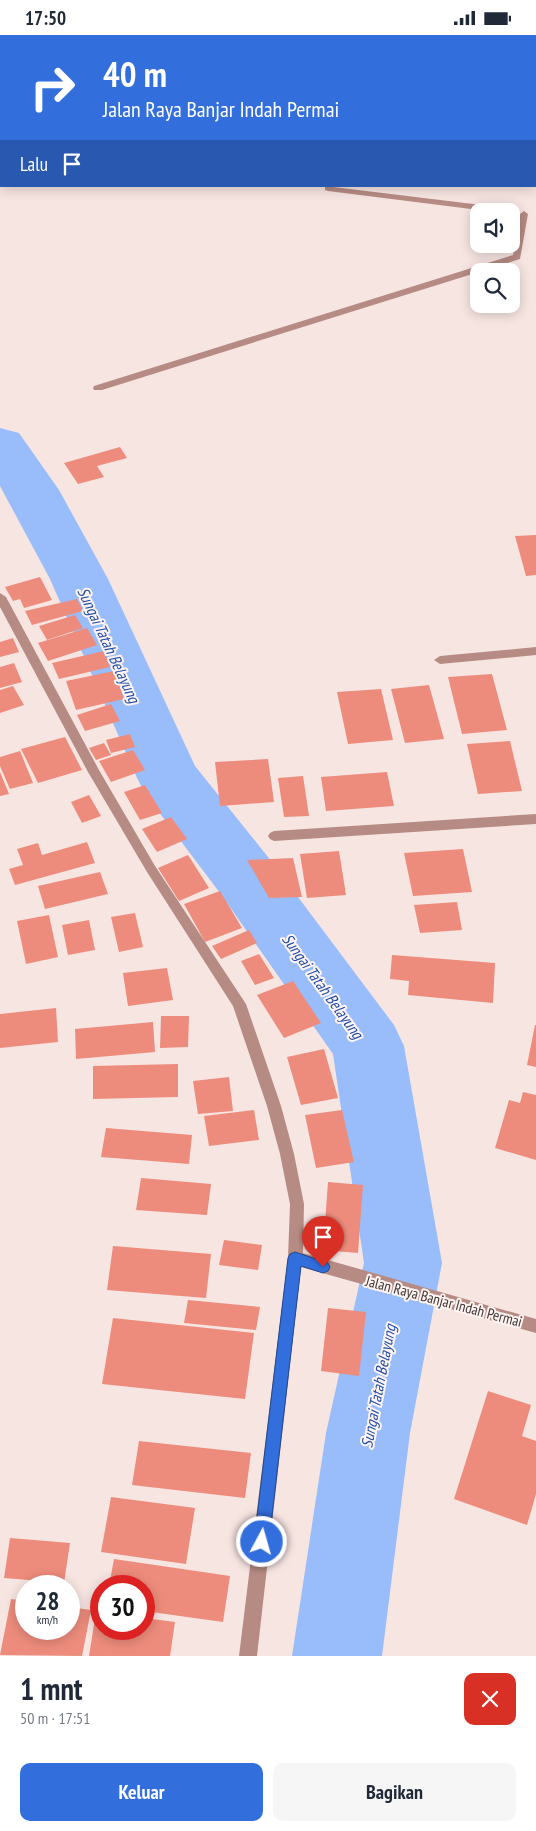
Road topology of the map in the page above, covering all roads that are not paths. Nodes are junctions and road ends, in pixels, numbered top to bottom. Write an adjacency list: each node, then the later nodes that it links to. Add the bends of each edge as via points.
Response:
1 (328, 188): 2 (street)
2 (470, 206)
3 (520, 213): 4 (street)
4 (524, 214): 5 (street); 6 (street, via 517,257)
5 (536, 215)
6 (98, 388)
7 (0, 597): 12 (street, via 151,869 239,1004 287,1154 297,1204)
8 (536, 651): 9 (street)
9 (440, 660)
10 (536, 819): 11 (street)
11 (274, 836)
12 (295, 1258): 13 (street, Jalan Raya Banjar Indah Permai); 14 (street)
13 (536, 1327)
14 (248, 1656)

